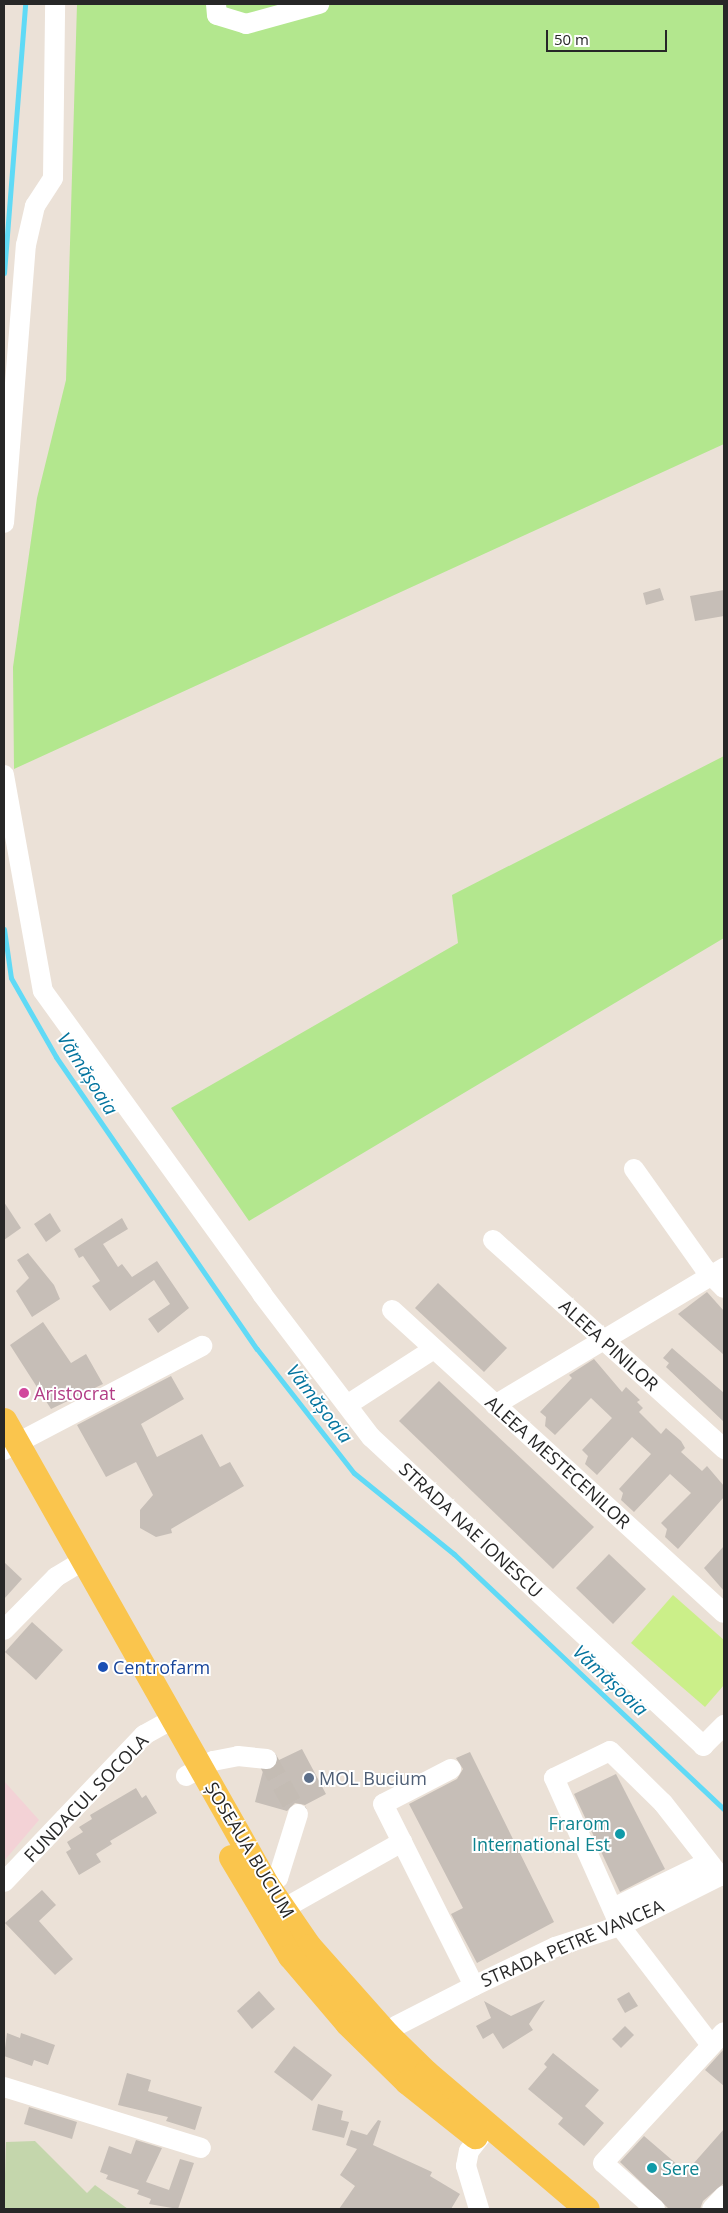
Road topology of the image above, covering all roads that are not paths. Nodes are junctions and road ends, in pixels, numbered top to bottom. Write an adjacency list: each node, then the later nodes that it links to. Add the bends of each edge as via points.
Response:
1 (55, 4): 4 (street, via 53,178 35,206 26,245)
2 (216, 4): 3 (street, via 217,15 246,24)
3 (319, 4)
4 (4, 523)
5 (4, 775): 14 (street, STRADA NAE IONESCU, via 43,991 262,1294)
6 (634, 1169): 8 (street)
7 (493, 1240): 10 (street, ALEEA PINILOR)
8 (720, 1277): 10 (street)
9 (392, 1310): 12 (street, ALEEA MESTECENILOR)
10 (601, 1338): 13 (street); 16 (street, ALEEA PINILOR)
11 (202, 1346): 15 (street)
12 (434, 1349): 13 (street, ALEEA MESTECENILOR); 14 (street)
13 (495, 1404): 18 (street, ALEEA MESTECENILOR)
14 (347, 1405): 21 (street, STRADA NAE IONESCU, via 371,1437 703,1746)
15 (6, 1436): 17 (main road, ȘOSEAUA BUCIUM)
16 (724, 1449)
17 (76, 1565): 19 (street, via 56,1577); 20 (main road, ȘOSEAUA BUCIUM)
18 (724, 1613)
19 (4, 1630)
20 (166, 1723): 24 (main road, ȘOSEAUA BUCIUM); 28 (street, FUNDACUL SOCOLA, via 144,1734)
21 (724, 1725)
22 (267, 1759): 24 (street, via 238,1756)
23 (451, 1769): 26 (street, via 383,1804)
24 (193, 1772): 29 (main road, ȘOSEAUA BUCIUM); 34 (main road, ȘOSEAUA BUCIUM, via 290,1956)
25 (298, 1814): 29 (street, via 278,1878)
26 (402, 1842): 30 (street); 32 (street)
27 (717, 1870): 31 (street, STRADA PETRE VANCEA); 31 (street, via 663,1803 610,1751 554,1778)
28 (4, 1882)
29 (268, 1885): 30 (main road, ȘOSEAUA BUCIUM)
30 (283, 1909): 34 (main road, ȘOSEAUA BUCIUM)
31 (617, 1917): 32 (street, STRADA PETRE VANCEA); 33 (street)
32 (474, 1986): 34 (street, STRADA PETRE VANCEA)
33 (718, 2038): 42 (street, via 603,2163)
34 (379, 2041): 36 (main road, ȘOSEAUA BUCIUM, via 407,2082)
35 (4, 2087): 37 (street)
36 (484, 2132): 39 (street, via 469,2151 466,2166); 40 (main road, ȘOSEAUA BUCIUM); 41 (main road, ȘOSEAUA BUCIUM)
37 (201, 2148)
38 (724, 2196): 43 (street)
39 (479, 2209)
40 (563, 2209)
41 (587, 2209)
42 (655, 2209)
43 (712, 2209)

